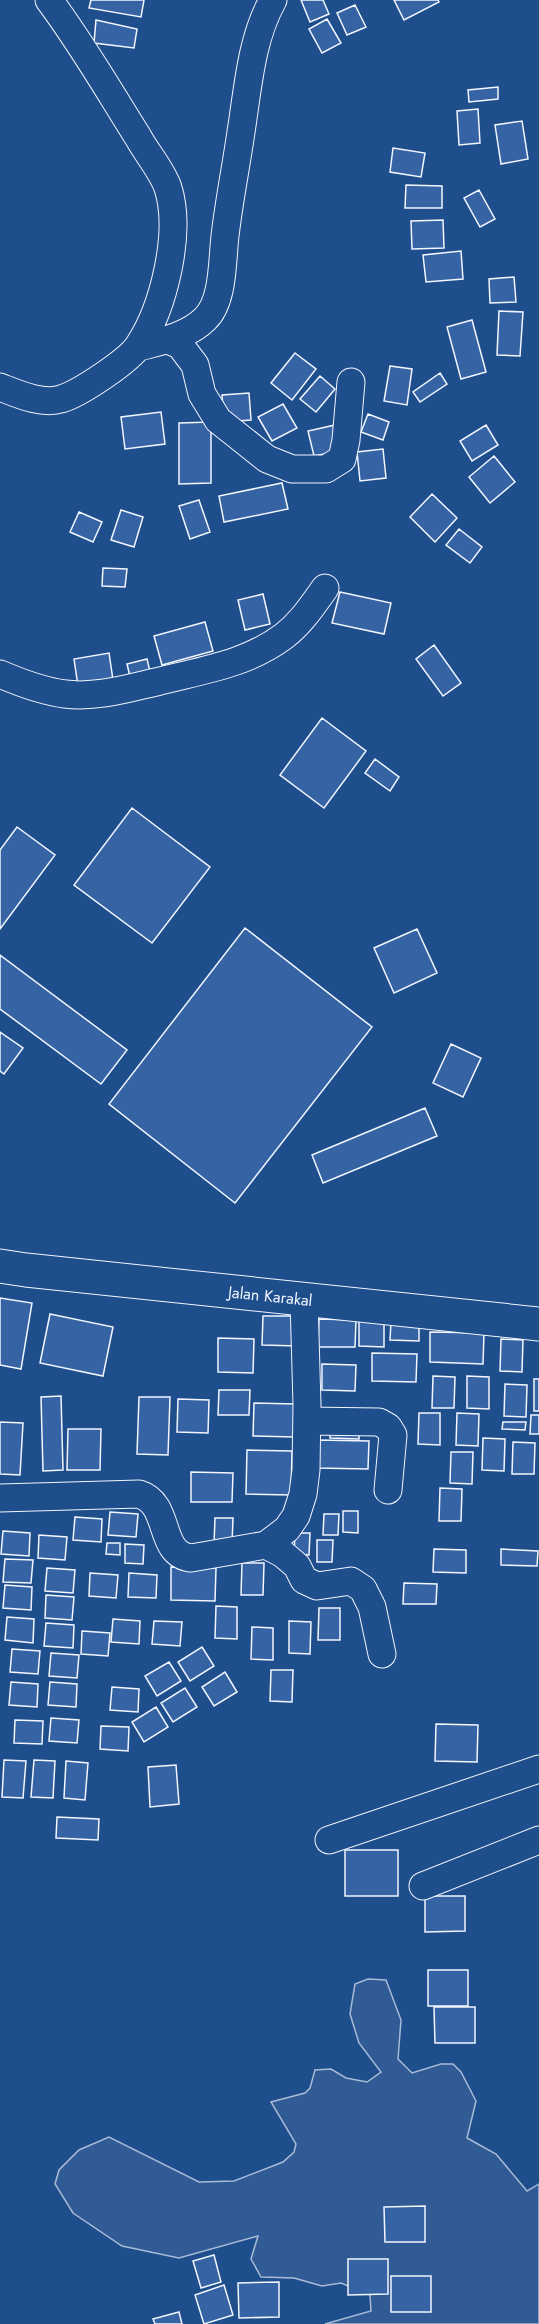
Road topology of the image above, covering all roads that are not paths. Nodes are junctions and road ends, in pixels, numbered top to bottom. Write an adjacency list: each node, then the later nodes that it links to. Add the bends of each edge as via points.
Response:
1 (49, 0): 4 (street, via 84,49 168,187 172,224 166,275)
2 (273, 0): 3 (street, via 253,56 218,292 207,318)
3 (168, 340): 4 (street); 5 (street, via 180,345 195,365 202,394 218,420 267,459 292,469 326,468 342,459)
4 (139, 347): 6 (street, via 117,366 60,400 21,396)
5 (351, 382)
6 (0, 387)
7 (325, 588): 8 (street, via 300,623 282,637 261,651 222,666 104,693 67,694)
8 (0, 674)
9 (0, 1266): 10 (main road, Jalan Karakal)
10 (304, 1300): 11 (main road, Jalan Karakal); 12 (street)
11 (539, 1324)
12 (307, 1421): 13 (street, via 379,1422 388,1427 393,1435); 15 (street, via 305,1478 297,1516)
13 (388, 1490)
14 (0, 1498): 15 (street, via 139,1494 157,1507 180,1557)
15 (266, 1545): 16 (street, via 283,1554 297,1566 304,1580 317,1586 351,1581 363,1589 372,1607)
16 (382, 1654)
17 (539, 1769): 18 (street)
18 (329, 1840)
19 (539, 1840): 20 (street)
20 (423, 1886)

